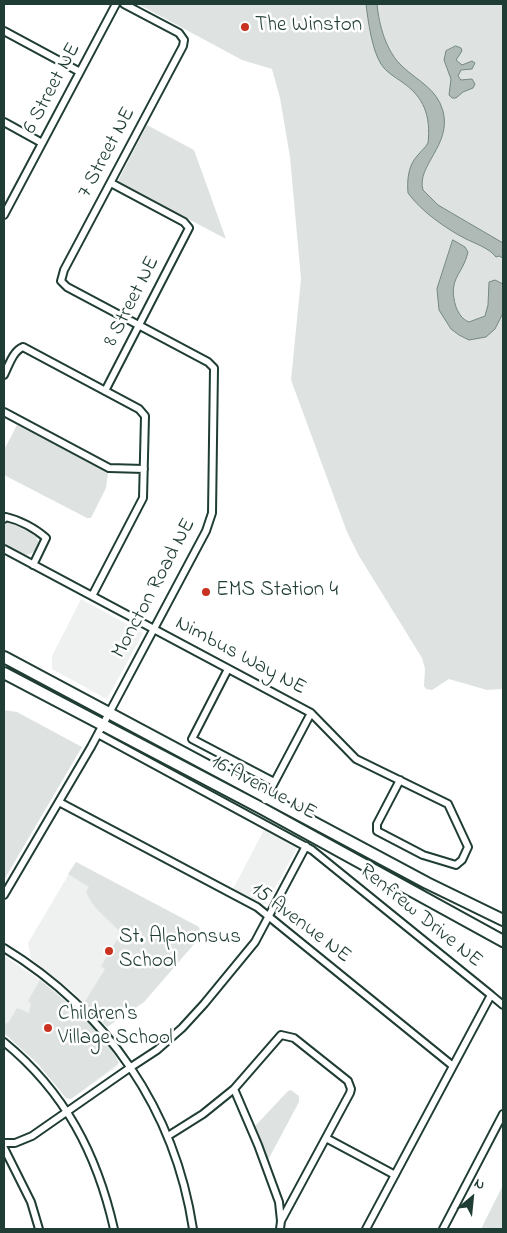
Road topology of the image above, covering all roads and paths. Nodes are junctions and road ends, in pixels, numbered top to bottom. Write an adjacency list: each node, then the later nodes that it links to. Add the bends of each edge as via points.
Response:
1 (116, 4): 4 (street, 6 Street NE)
2 (124, 4): 7 (street, 7 Street NE, via 179,33 184,40)
3 (4, 31): 4 (street)
4 (80, 72): 6 (street, 6 Street NE)
5 (4, 122): 6 (street)
6 (42, 143): 8 (street, 6 Street NE)
7 (111, 183): 9 (street, 8 Street NE, via 184,222 189,228); 9 (street, 7 Street NE, via 61,280)
8 (5, 211)
9 (140, 325): 11 (street, 8 Street NE); 18 (street, Moncton Road NE, via 214,368 210,519)
10 (4, 375): 11 (street, via 15,353 24,348)
11 (105, 391): 13 (street, via 142,411 145,416)
12 (4, 412): 13 (street, via 109,468)
13 (144, 469): 17 (street, via 141,503)
14 (4, 519): 16 (street, via 13,518 46,538)
15 (4, 549): 16 (street, Nimbus Way NE)
16 (33, 565): 17 (street, Nimbus Way NE)
17 (92, 596): 18 (street, Nimbus Way NE)
18 (153, 630): 20 (street, Nimbus Way NE); 22 (street, Moncton Road NE)
19 (4, 657): 22 (highway, 16 Avenue NE)
20 (228, 669): 23 (street, Nimbus Way NE); 26 (street, via 192,738)
21 (4, 673): 24 (highway, 16 Avenue NE)
22 (109, 713): 24 (street, Moncton Road NE); 27 (highway, 16 Avenue NE)
23 (311, 713): 25 (street, Nimbus Way NE, via 356,759); 26 (street)
24 (100, 730): 28 (street, Moncton Road NE); 29 (highway, 16 Avenue NE); 30 (street, Renfrew Drive NE)
25 (400, 780): 25 (street, Nimbus Way NE, via 448,804 468,847 456,865 424,855 377,831 376,824)
26 (274, 782): 27 (street)
27 (267, 797): 29 (street); 33 (highway, 16 Avenue NE)
28 (59, 802): 31 (street, Moncton Road NE); 32 (street, 15 Avenue NE)
29 (261, 808): 34 (highway, 16 Avenue NE)
30 (306, 846): 32 (street); 36 (street, Renfrew Drive NE)
31 (4, 896)
32 (268, 916): 39 (street, 15 Avenue NE); 40 (street, via 249,951 193,1016 157,1050)
33 (503, 920)
34 (503, 940)
35 (4, 948): 40 (street, via 41,972 75,1001)
36 (491, 995): 37 (street); 39 (street, Renfrew Drive NE)
37 (503, 1005)
38 (4, 1042): 42 (street, via 42,1079)
39 (453, 1066): 48 (street, Renfrew Drive NE)
40 (130, 1067): 42 (street); 44 (street)
41 (234, 1089): 44 (street); 45 (street, via 276,1039 281,1035 294,1038 350,1085 350,1094); 49 (street, via 277,1194)
42 (67, 1112): 46 (street, via 32,1136); 51 (street, via 86,1144 107,1197)
43 (503, 1114): 55 (street)
44 (168, 1136): 52 (street, via 182,1176)
45 (326, 1138): 48 (street); 49 (street)
46 (4, 1143)
47 (4, 1148): 50 (street, via 31,1202)
48 (395, 1175): 54 (street, Renfrew Drive NE)
49 (281, 1221): 53 (street)
50 (39, 1229)
51 (114, 1229)
52 (193, 1229)
53 (280, 1229)
54 (366, 1229)
55 (443, 1229)

